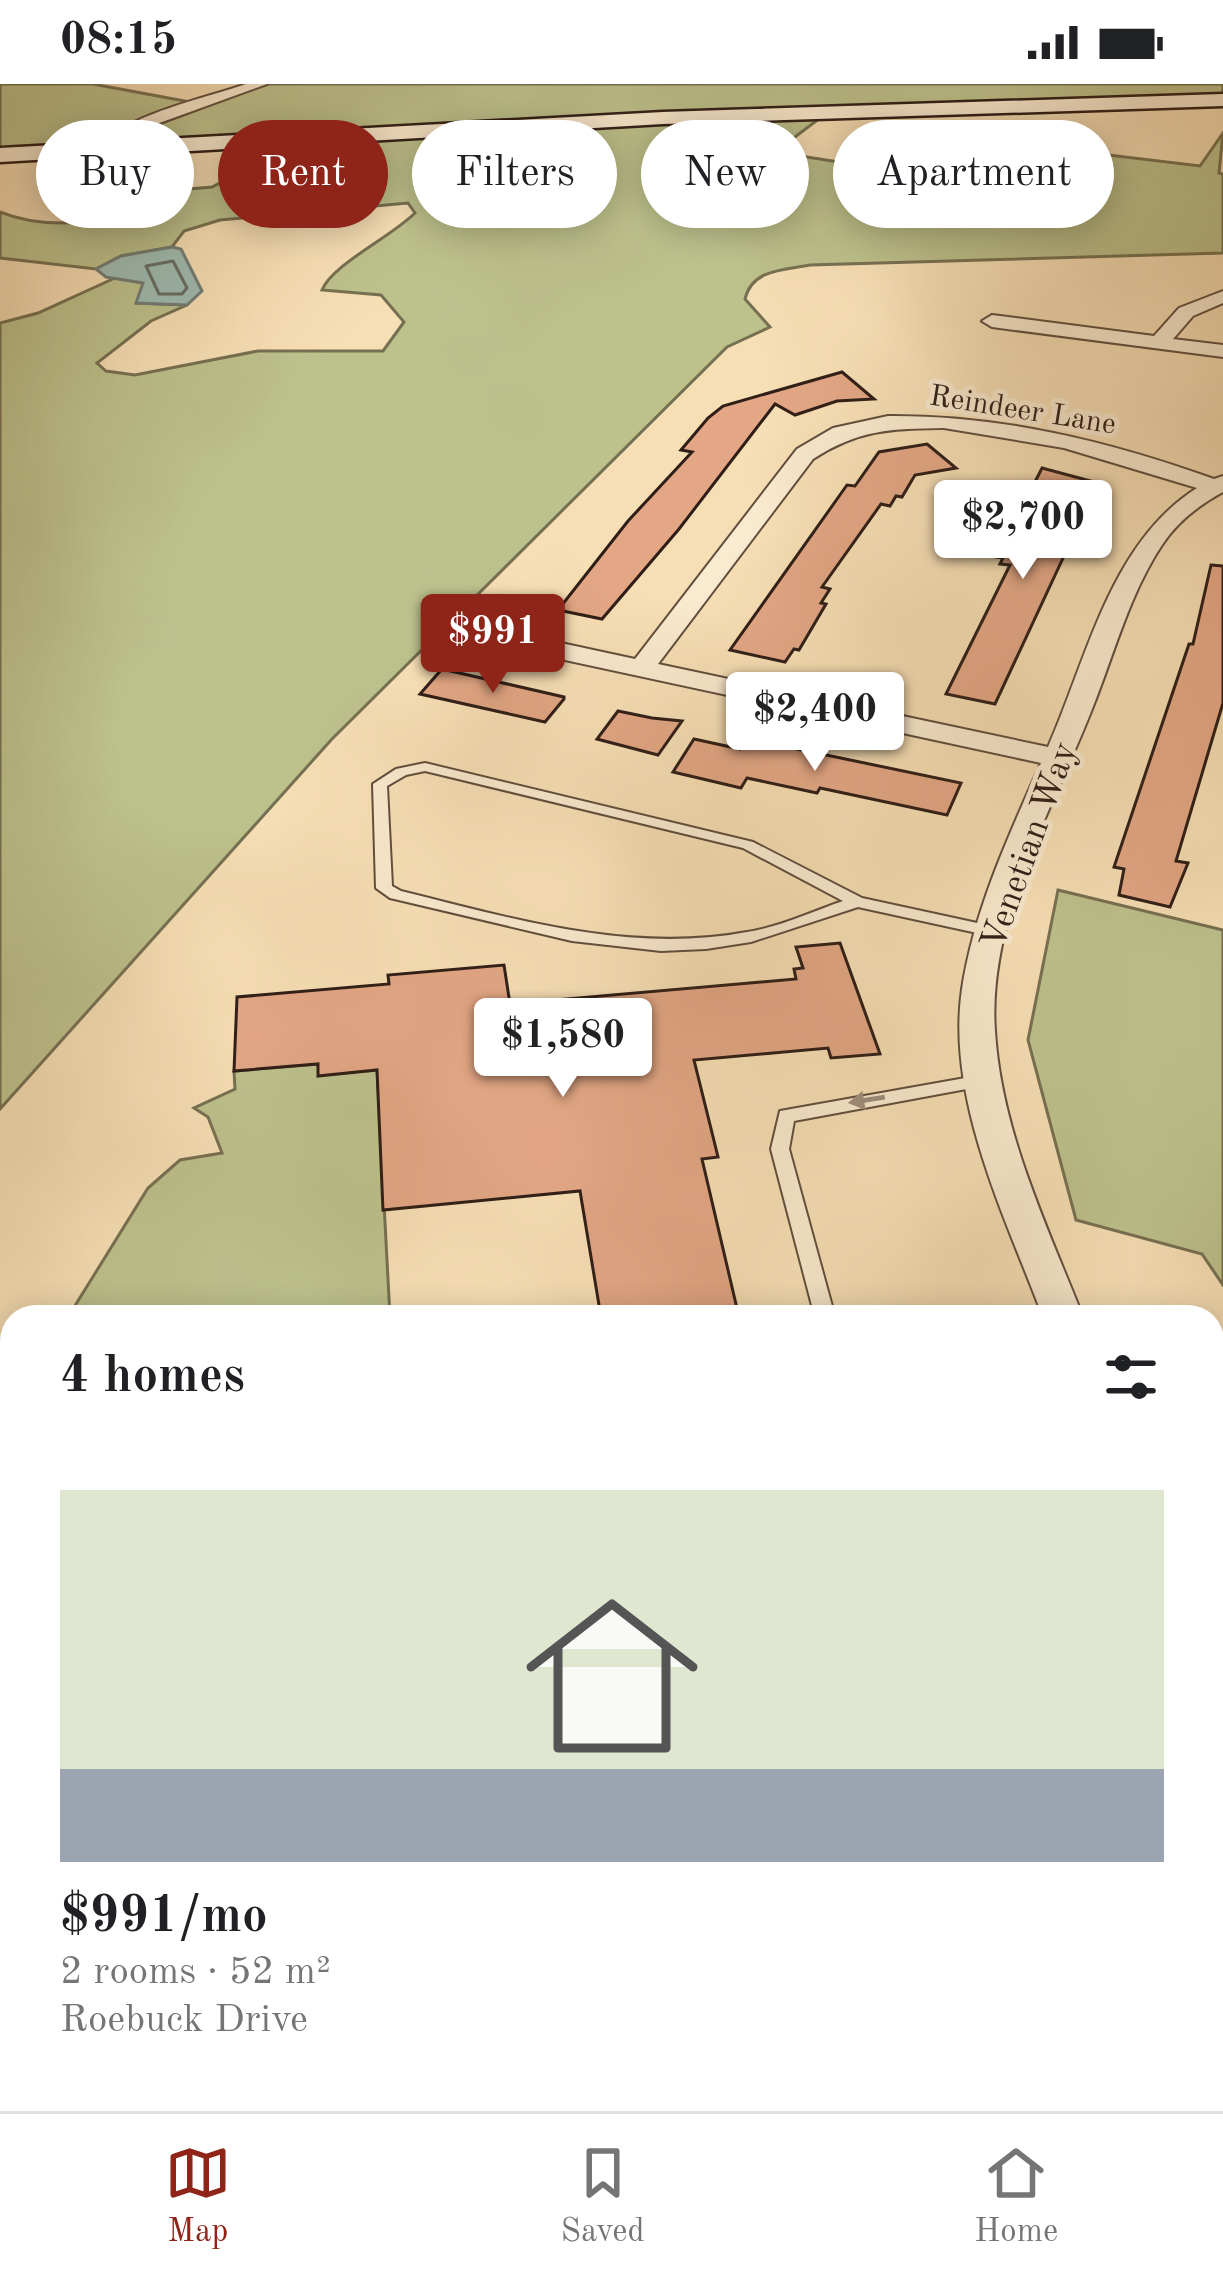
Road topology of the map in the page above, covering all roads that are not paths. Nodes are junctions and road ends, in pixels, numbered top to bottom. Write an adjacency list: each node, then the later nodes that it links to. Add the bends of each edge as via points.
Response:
1 (230, 84): 2 (lane)
2 (254, 86): 4 (street)
3 (1223, 100): 5 (main road)
4 (155, 120)
5 (194, 143)
6 (36, 153): 7 (main road)
7 (0, 155)
8 (1223, 297): 10 (street, via 1183,312)
9 (992, 320): 10 (street)
10 (1161, 342): 11 (street)
11 (1223, 351)
12 (1219, 485): 14 (street, Reindeer Lane, via 1121,454 950,423 904,420 830,434 805,454); 15 (street, Venetian Way, via 1163,527 1144,554)
13 (469, 631): 14 (street)
14 (642, 667): 15 (street)
15 (1058, 758): 17 (street, Venetian Way)
16 (856, 902): 16 (lane, via 729,840 425,767 380,784 384,888 396,895 614,945 664,946 750,937); 17 (lane)
17 (991, 931): 18 (street, Venetian Way, via 976,1023)
18 (982, 1082): 19 (lane, one-way to 19, via 786,1116 780,1149); 20 (street, Venetian Way)
19 (822, 1305)
20 (1058, 1305)

